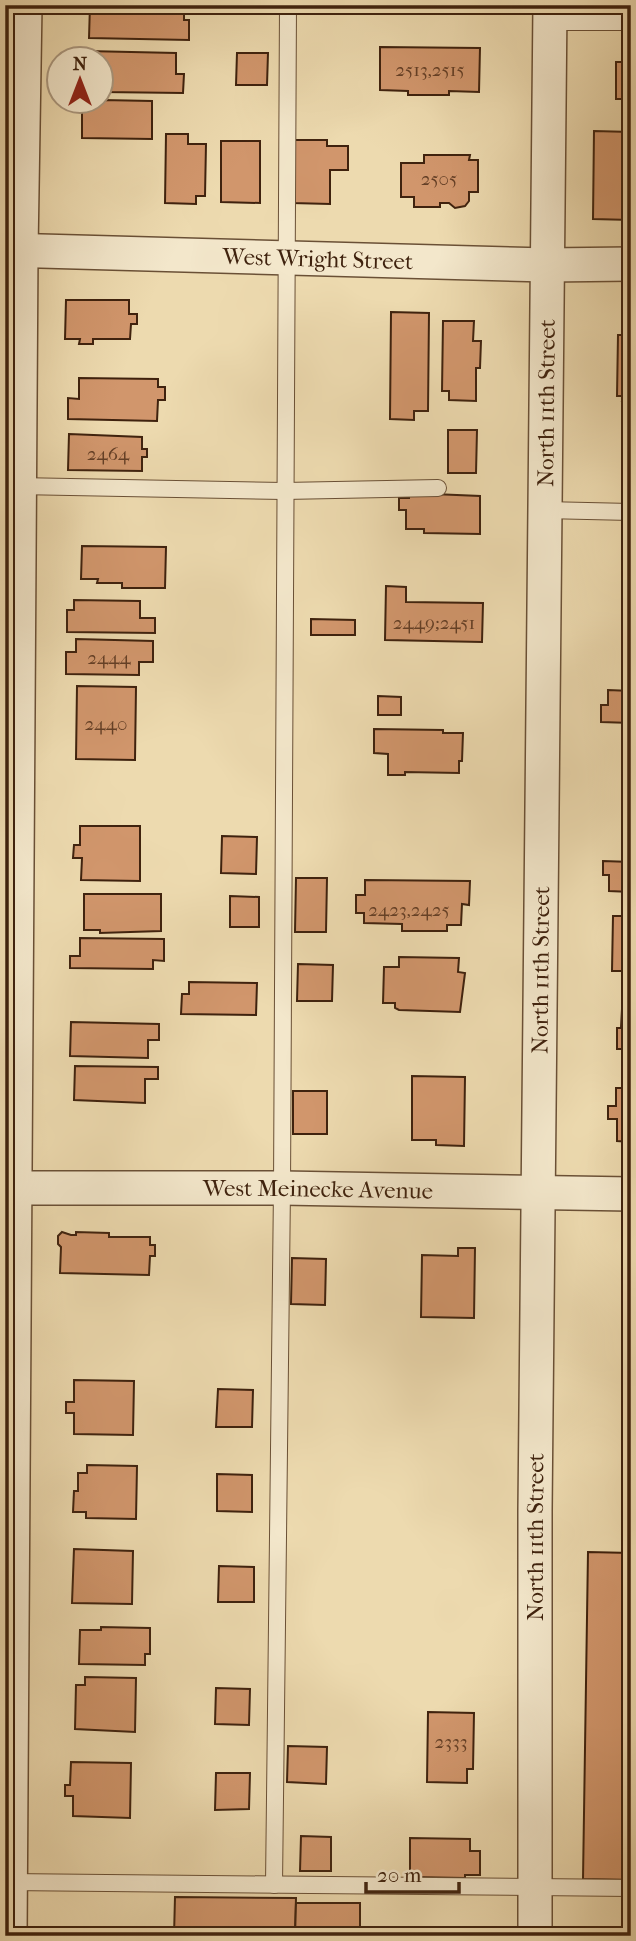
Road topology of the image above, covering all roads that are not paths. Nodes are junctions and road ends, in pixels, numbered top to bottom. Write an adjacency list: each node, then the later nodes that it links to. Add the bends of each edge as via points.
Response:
1 (25, 5): 5 (street)
2 (288, 5): 7 (lane)
3 (549, 14): 4 (lane); 9 (street, North 11th Street)
4 (631, 22)
5 (15, 38): 6 (street)
6 (13, 250): 7 (street, West Wright Street); 10 (street)
7 (287, 257): 9 (street, West Wright Street); 12 (lane)
8 (631, 264): 9 (street, West Wright Street)
9 (547, 265): 13 (street, North 11th Street)
10 (13, 486): 12 (lane); 15 (street)
11 (438, 488): 12 (lane)
12 (284, 491): 16 (lane)
13 (544, 510): 14 (lane); 17 (street, North 11th Street)
14 (631, 512)
15 (10, 1188): 16 (street, West Meinecke Avenue); 19 (street)
16 (282, 1188): 17 (street, West Meinecke Avenue); 20 (lane)
17 (539, 1194): 18 (street, West Meinecke Avenue); 21 (street, North 11th Street)
18 (631, 1194)
19 (7, 1882): 20 (lane); 23 (street)
20 (274, 1885): 21 (lane)
21 (535, 1888): 22 (lane); 24 (street, North 11th Street)
22 (631, 1888)
23 (10, 1936)
24 (535, 1936)

